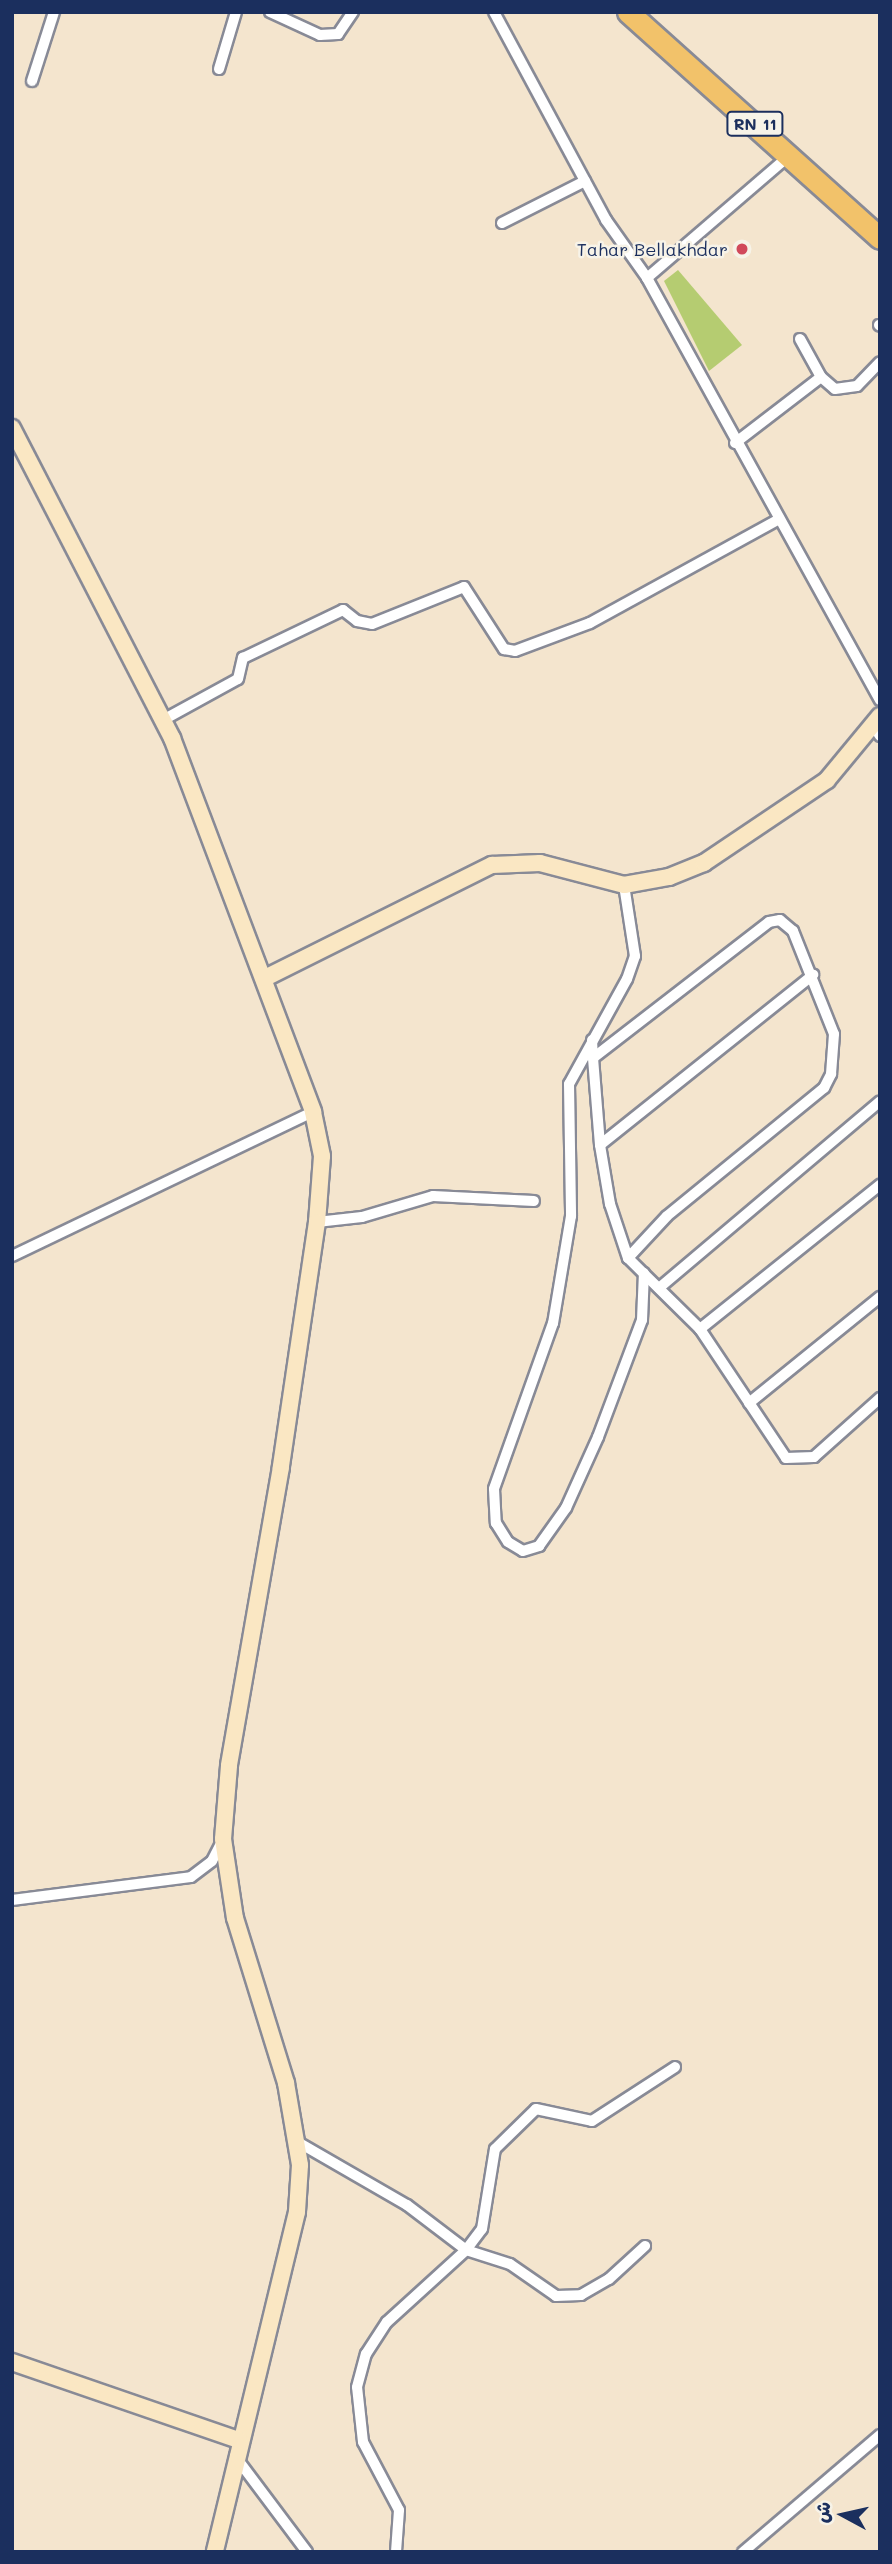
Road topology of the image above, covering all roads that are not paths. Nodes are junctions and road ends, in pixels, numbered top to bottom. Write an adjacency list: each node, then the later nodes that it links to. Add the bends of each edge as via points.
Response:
1 (54, 12): 8 (street)
2 (236, 12): 7 (street)
3 (270, 12): 4 (street, via 320,35 338,34)
4 (353, 12)
5 (494, 12): 10 (street)
6 (628, 12): 9 (highway, RN 11)
7 (219, 68)
8 (32, 81)
9 (790, 155): 12 (highway, RN 11); 13 (street)
10 (585, 181): 11 (street); 13 (street)
11 (502, 223)
12 (880, 237)
13 (647, 278): 18 (street)
14 (800, 339): 16 (street)
15 (880, 362): 16 (street, via 857,386 835,389)
16 (821, 377): 18 (street)
17 (12, 428): 21 (main road)
18 (735, 443): 19 (street)
19 (779, 519): 20 (street); 21 (street, via 590,623 515,651 504,649 464,587 372,624 343,611 243,659 238,680)
20 (880, 700)
21 (163, 720): 25 (main road)
22 (877, 725): 23 (main road, via 827,780 704,863 668,877)
23 (624, 885): 25 (main road, via 540,863 492,865); 26 (street, via 635,956)
24 (813, 975): 27 (street, via 793,930 780,920 769,922); 30 (street); 35 (street, via 834,1034 831,1074 824,1088 667,1216)
25 (265, 978): 29 (main road)
26 (592, 1039): 27 (street); 36 (street, via 569,1084 571,1216 553,1323 494,1489 496,1523 508,1542 523,1551 539,1546 566,1508 598,1437 642,1320)
27 (593, 1058): 30 (street)
28 (880, 1101): 37 (street)
29 (313, 1111): 33 (main road, via 322,1156); 34 (street)
30 (600, 1145): 35 (street, via 610,1204)
31 (880, 1185): 39 (street)
32 (534, 1201): 33 (street, via 433,1196 362,1217)
33 (317, 1222): 42 (main road, via 281,1467 229,1766)
34 (12, 1256)
35 (628, 1258): 36 (street)
36 (644, 1273): 37 (street)
37 (659, 1288): 39 (street)
38 (880, 1297): 41 (street)
39 (700, 1329): 41 (street)
40 (880, 1398): 41 (street, via 814,1457 797,1461 776,1449)
41 (749, 1403)
42 (223, 1839): 43 (street, via 212,1861 191,1877); 45 (main road, via 235,1918 286,2083)
43 (12, 1900)
44 (674, 2067): 47 (street, via 592,2121 536,2109 495,2149 482,2229)
45 (296, 2141): 47 (street, via 407,2205); 50 (main road, via 300,2165 297,2212)
46 (645, 2246): 47 (street, via 609,2279 581,2295 556,2296 510,2264)
47 (466, 2250): 54 (street, via 387,2322 366,2354 357,2387 363,2442 399,2510)
48 (12, 2362): 50 (main road)
49 (880, 2435): 55 (street)
50 (239, 2440): 51 (main road)
51 (235, 2456): 52 (main road); 53 (street)
52 (215, 2552)
53 (307, 2552)
54 (397, 2552)
55 (743, 2552)

